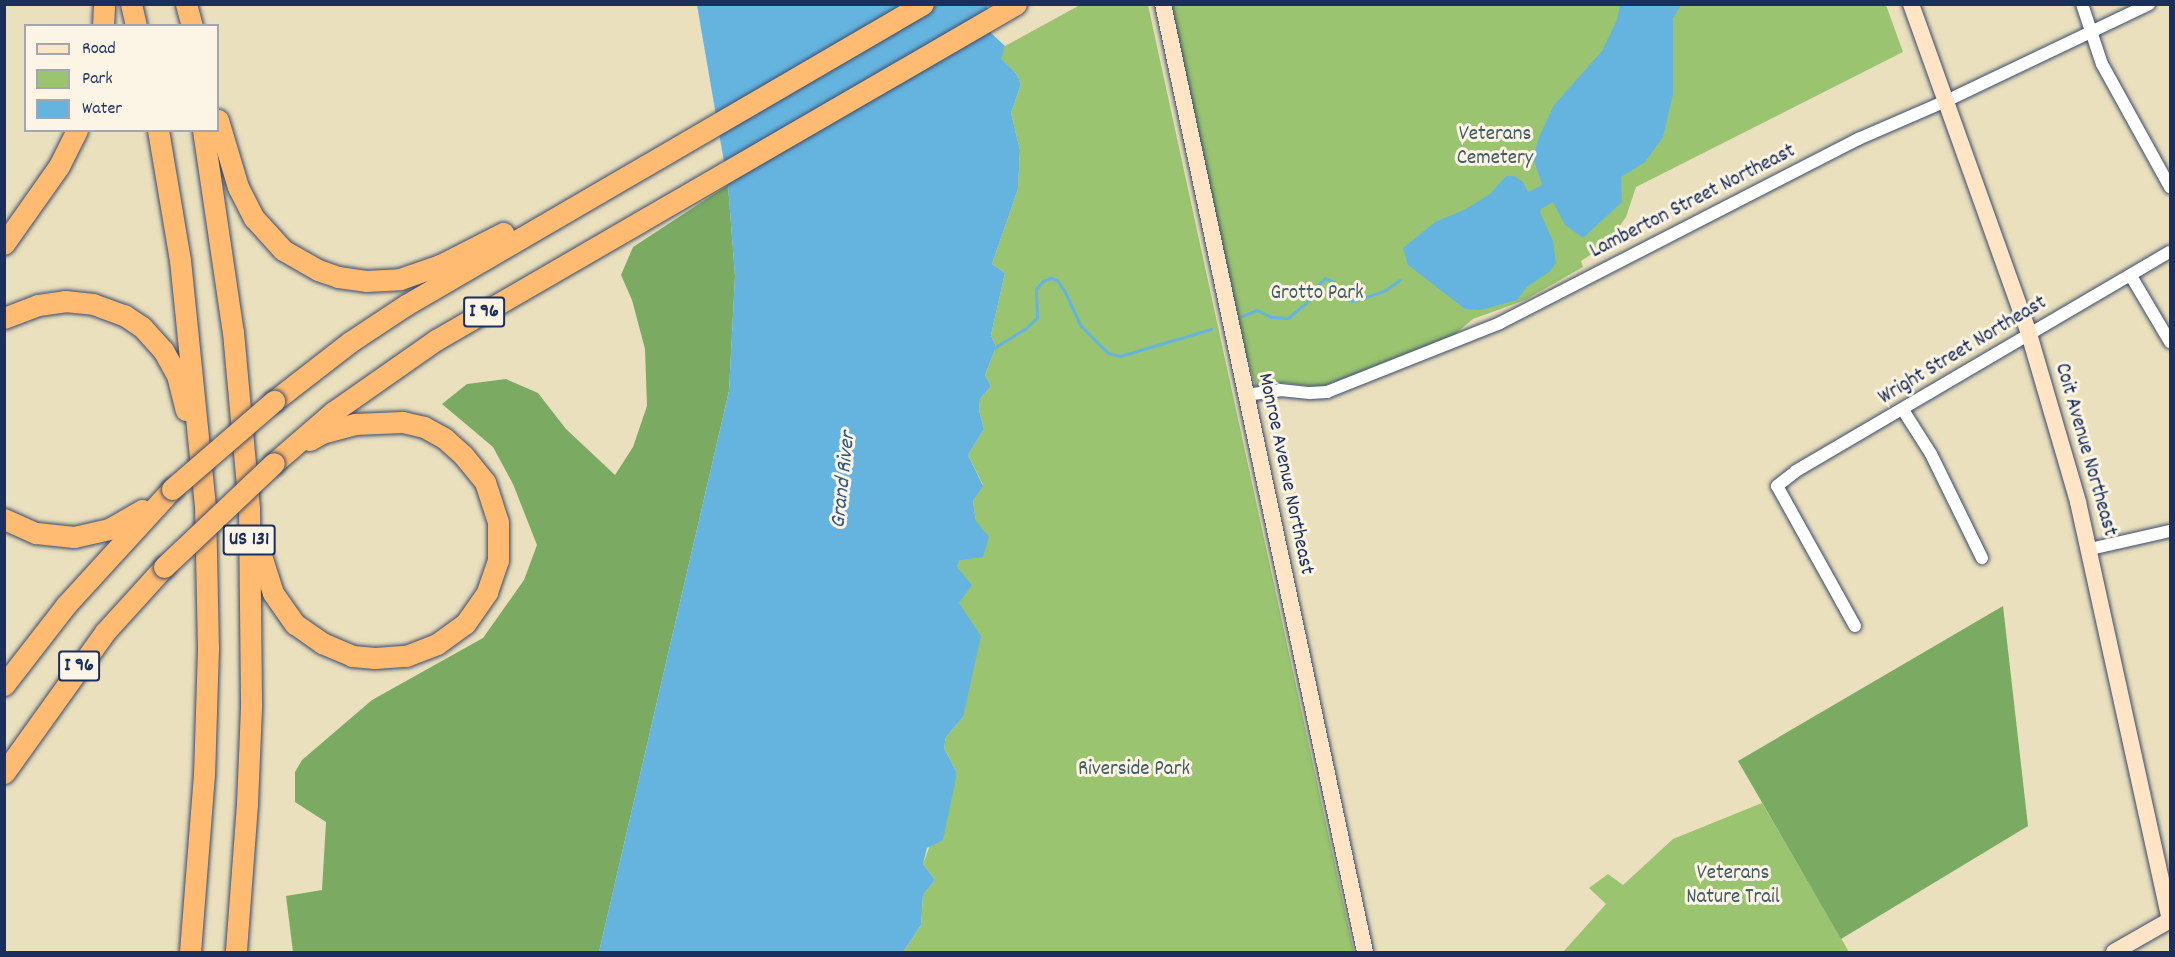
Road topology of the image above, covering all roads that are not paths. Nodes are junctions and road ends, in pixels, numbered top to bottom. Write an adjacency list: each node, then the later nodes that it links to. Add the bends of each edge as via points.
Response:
1 (104, 4): 11 (highway)
2 (131, 4): 12 (highway)
3 (177, 4): 13 (highway)
4 (186, 4): 14 (highway)
5 (923, 4): 22 (highway, I 96)
6 (1016, 4): 32 (highway, I 96, via 436,340 333,412)
7 (1163, 4): 30 (main road, Monroe Avenue Northeast)
8 (1911, 4): 16 (main road, Coit Avenue Northeast)
9 (2082, 4): 15 (street)
10 (2149, 4): 15 (street, Lamberton Street Northeast)
11 (103, 24)
12 (136, 24)
13 (182, 24)
14 (191, 24)
15 (2092, 32): 16 (street, Lamberton Street Northeast); 21 (street, via 2102,64)
16 (1946, 101): 28 (main road, Coit Avenue Northeast); 30 (street, Lamberton Street Northeast, via 1858,139 1469,336 1327,392 1280,390)
17 (219, 123): 22 (highway, via 238,187 261,226 275,243 301,262 338,277 378,281 414,275 557,206)
18 (76, 132): 24 (highway, via 59,166)
19 (158, 132): 34 (highway, US 131, via 180,260)
20 (203, 132): 35 (highway, US 131, via 233,332)
21 (2167, 171): 23 (street)
22 (618, 182): 33 (highway, I 96, bridge, via 406,305 351,342 274,400)
23 (2170, 187)
24 (4, 244)
25 (2170, 252): 26 (street, Wright Street Northeast)
26 (2131, 276): 28 (street, Wright Street Northeast); 29 (street)
27 (4, 318): 34 (highway, via 47,303 75,301 106,308 142,327 163,350 177,375)
28 (2029, 334): 31 (street, Wright Street Northeast); 38 (main road, Coit Avenue Northeast)
29 (2170, 342)
30 (1245, 395): 48 (main road, Monroe Avenue Northeast)
31 (1904, 410): 39 (street, via 1931,454); 40 (street, Wright Street Northeast, via 1796,471 1777,486)
32 (280, 458): 35 (highway, via 322,433 355,424 402,422 424,427 444,438 485,482 498,522 498,560 486,592 465,624 436,644 406,656 352,656 322,643 295,624 273,593); 42 (highway, I 96, bridge, via 164,567 105,633)
33 (172, 489): 36 (highway, via 118,525 86,535 49,536 24,530); 41 (highway, I 96, via 66,605)
34 (205, 505): 43 (highway, US 131, via 208,648)
35 (249, 509): 47 (highway, US 131, via 251,708)
36 (4, 519)
37 (2170, 531): 38 (street)
38 (2090, 549): 44 (main road, Coit Avenue Northeast)
39 (1982, 558)
40 (1855, 626)
41 (4, 685)
42 (4, 773)
43 (196, 899): 45 (highway); 46 (highway, US 131)
44 (2170, 920): 49 (main road)
45 (178, 952)
46 (190, 952)
47 (236, 952)
48 (1365, 952)
49 (2114, 952)

